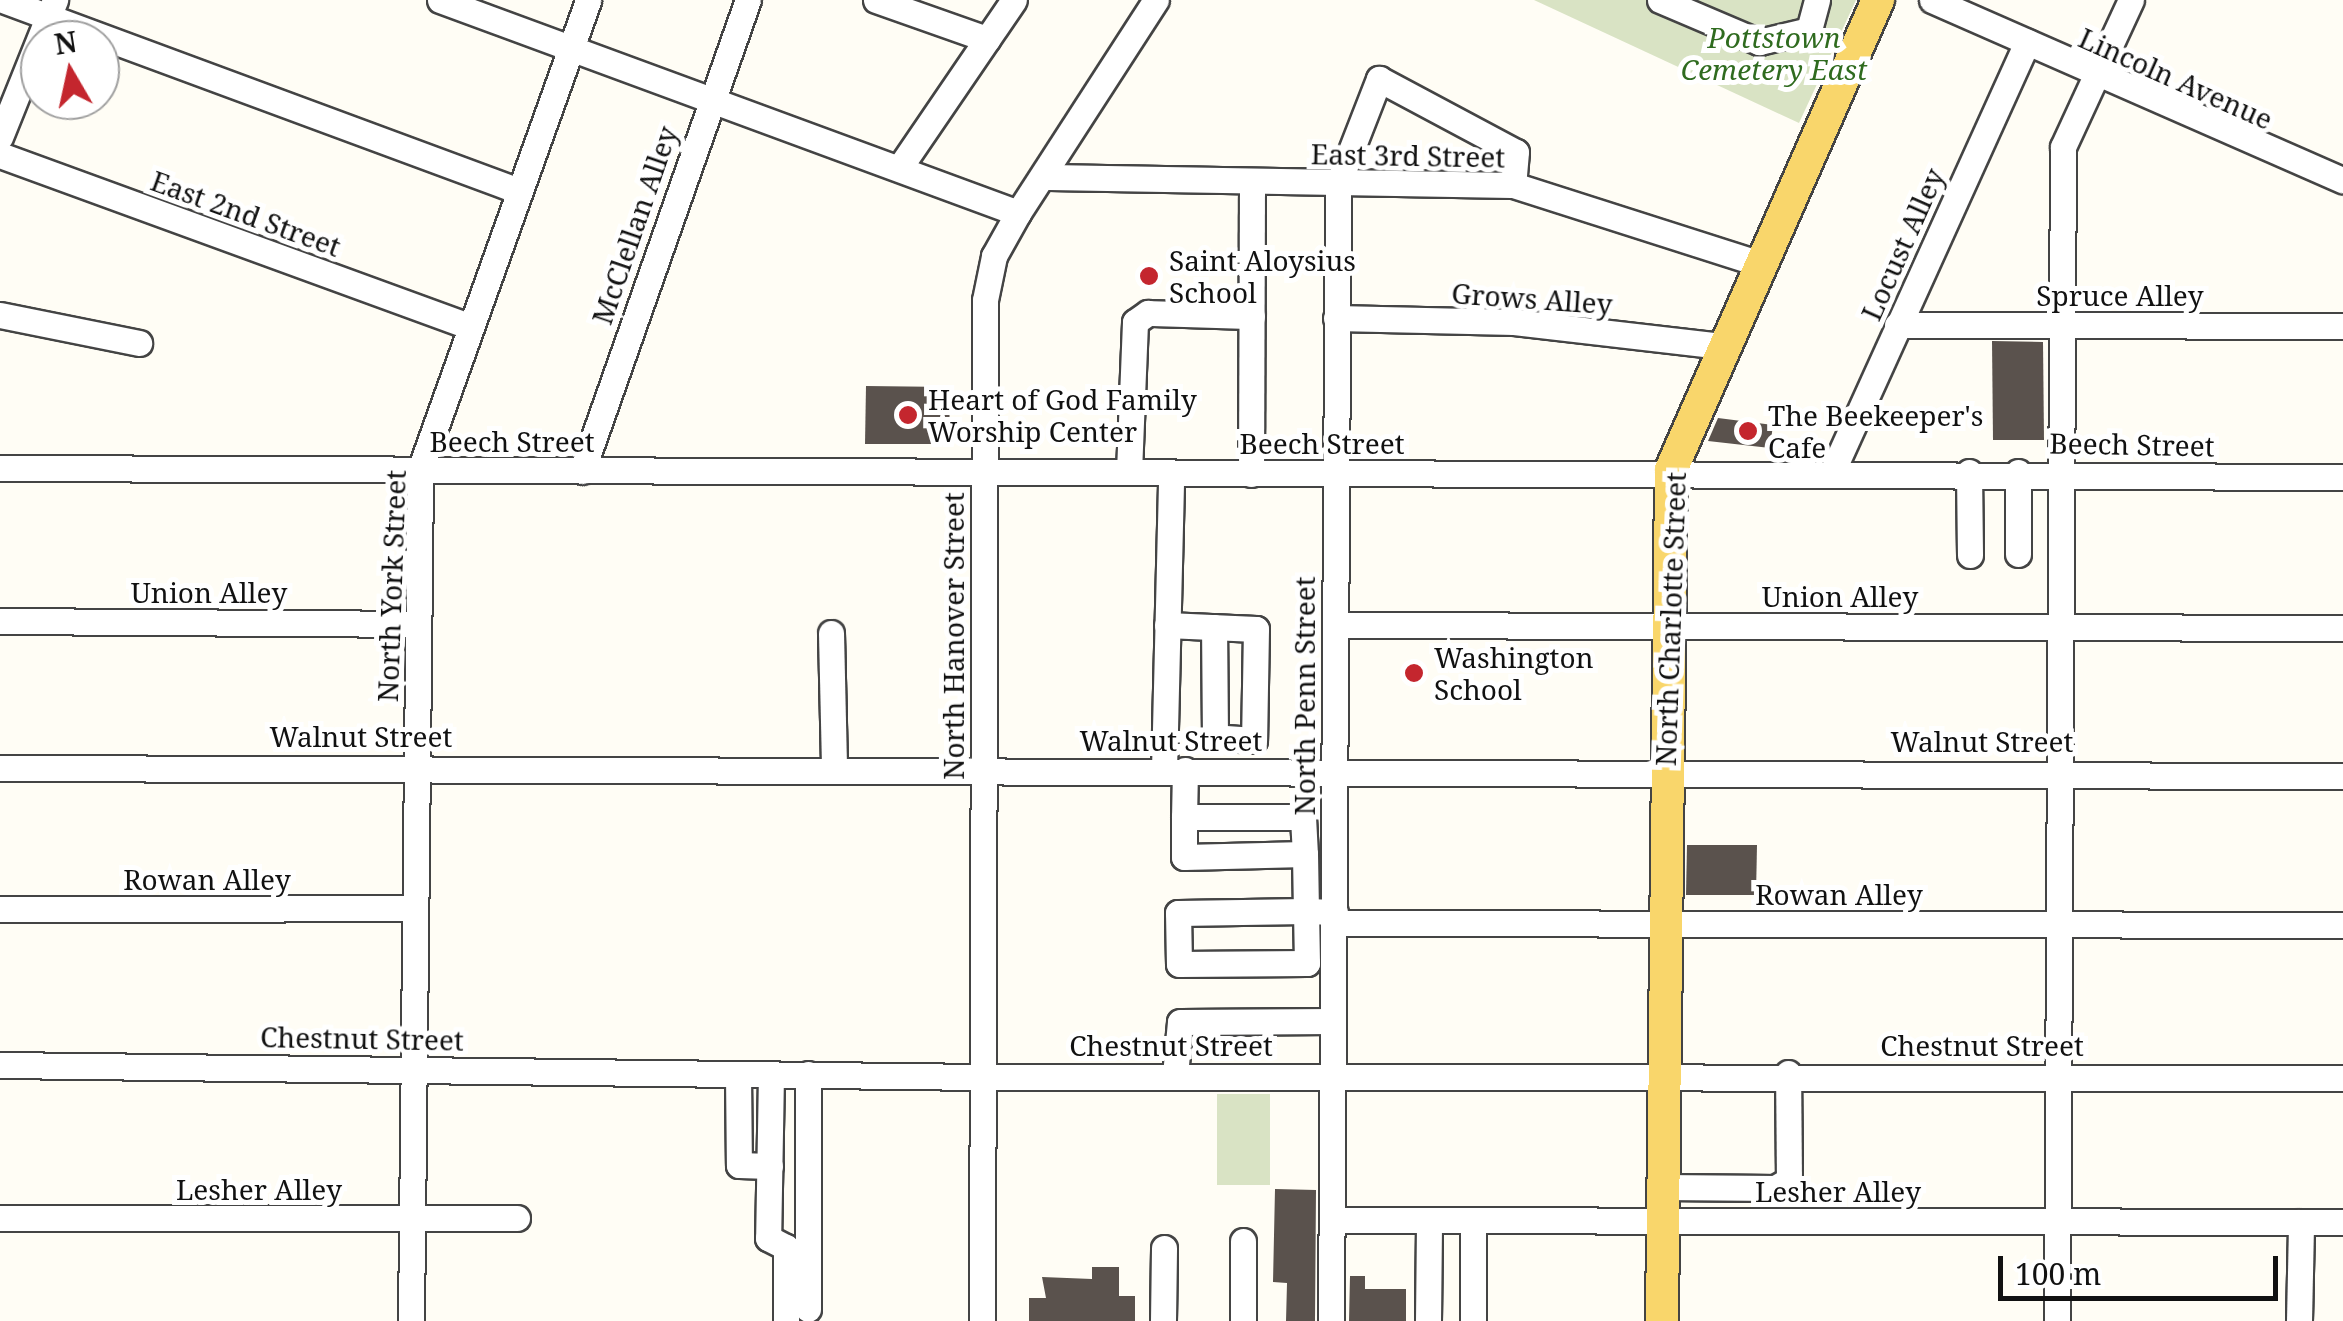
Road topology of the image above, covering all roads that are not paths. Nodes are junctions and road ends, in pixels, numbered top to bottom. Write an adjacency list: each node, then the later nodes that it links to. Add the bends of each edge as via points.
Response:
1 (2, 0): 13 (street)
2 (440, 0): 16 (street)
3 (588, 0): 16 (street, North York Street)
4 (748, 0): 18 (street, McClellan Alley)
5 (876, 0): 14 (street)
6 (1014, 0): 14 (street)
7 (1156, 0): 22 (street, North Hanover Street)
8 (1660, 0): 9 (street, via 1759,42 1809,30)
9 (1816, 0)
10 (1878, 0): 29 (main road, North Charlotte Street)
11 (1932, 0): 15 (street, Lincoln Avenue)
12 (2131, 0): 17 (street)
13 (52, 8): 19 (street); 27 (street)
14 (987, 39): 21 (street)
15 (2027, 42): 17 (street, Lincoln Avenue); 34 (street, Locust Alley)
16 (570, 50): 18 (street); 27 (street, North York Street)
17 (2096, 77): 23 (street, Lincoln Avenue); 33 (street, via 2064,147)
18 (709, 100): 21 (street); 44 (street, McClellan Alley)
19 (0, 137)
20 (0, 155): 36 (street, East 2nd Street)
21 (900, 167): 28 (street)
22 (1047, 177): 24 (street, East 3rd Street); 28 (street, North Hanover Street)
23 (2343, 180)
24 (1252, 182): 25 (street, East 3rd Street); 31 (street)
25 (1338, 184): 26 (street, East 3rd Street); 26 (street, North Penn Street, via 1379,79 1516,152); 32 (street, North Penn Street)
26 (1512, 185): 29 (street, East 3rd Street)
27 (520, 192): 36 (street, North York Street)
28 (1018, 213): 41 (street, North Hanover Street, via 994,256 985,300)
29 (1756, 262): 38 (main road, North Charlotte Street)
30 (0, 315): 37 (street)
31 (1252, 316): 45 (street, via 1148,313 1136,322); 50 (street)
32 (1336, 318): 38 (street, Grows Alley, via 1514,322); 51 (street, North Penn Street)
33 (2063, 324): 34 (street, Spruce Alley); 35 (street, Spruce Alley); 48 (street)
34 (1898, 325): 43 (street, Locust Alley)
35 (2343, 326)
36 (471, 327): 40 (street, North York Street)
37 (139, 343)
38 (1722, 346): 42 (main road, North Charlotte Street)
39 (0, 468): 40 (street, Beech Street)
40 (420, 470): 44 (street, Beech Street); 56 (street, North York Street)
41 (984, 470): 44 (street, Beech Street); 45 (street, Beech Street); 68 (street, North Hanover Street)
42 (1671, 470): 43 (street, Beech Street); 51 (street, Beech Street); 59 (main road, North Charlotte Street)
43 (1833, 470): 46 (street, Beech Street)
44 (582, 471)
45 (1128, 472): 49 (street, Beech Street)
46 (1969, 472): 47 (street, Beech Street); 53 (street)
47 (2018, 472): 48 (street, Beech Street); 54 (street)
48 (2062, 472): 52 (street, Beech Street); 60 (street)
49 (1171, 473): 50 (street, Beech Street); 57 (street)
50 (1251, 474): 51 (street, Beech Street)
51 (1333, 475): 58 (street, North Penn Street)
52 (2343, 477)
53 (1970, 554)
54 (2018, 554)
55 (0, 621): 56 (street, Union Alley)
56 (418, 624): 64 (street, North York Street)
57 (1167, 625): 61 (street); 69 (street)
58 (1336, 625): 59 (street, Union Alley); 70 (street, North Penn Street)
59 (1667, 625): 60 (street, Union Alley); 66 (main road, North Charlotte Street)
60 (2061, 626): 62 (street, Union Alley); 71 (street)
61 (1214, 627)
62 (2343, 628)
63 (831, 633): 67 (street)
64 (418, 765): 65 (street, Walnut Street); 67 (street, Walnut Street); 75 (street, North York Street)
65 (0, 768)
66 (1664, 768): 70 (street, Walnut Street); 71 (street, Walnut Street); 79 (main road, North Charlotte Street)
67 (834, 769): 68 (street, Walnut Street)
68 (983, 770): 69 (street, Walnut Street); 93 (street, North Hanover Street)
69 (1174, 770): 70 (street, Walnut Street); 73 (street)
70 (1334, 770): 78 (street, North Penn Street)
71 (2060, 772): 72 (street, Walnut Street); 80 (street)
72 (2343, 776)
73 (1184, 817): 74 (street, via 1304,817); 74 (street, via 1184,857)
74 (1305, 854): 77 (street)
75 (414, 908): 76 (street, Rowan Alley); 84 (street, North York Street)
76 (0, 909)
77 (1306, 911): 77 (street, Rowan Alley, via 1308,963 1179,964 1178,913); 78 (street, Rowan Alley)
78 (1335, 917): 79 (street, Rowan Alley); 82 (street, North Penn Street)
79 (1665, 924): 80 (street, Rowan Alley); 85 (main road, North Charlotte Street)
80 (2060, 925): 81 (street, Rowan Alley); 92 (street)
81 (2343, 925)
82 (1332, 1021): 89 (street, North Penn Street); 91 (street, via 1187,1019 1176,1028)
83 (0, 1065): 84 (street, Chestnut Street)
84 (412, 1068): 90 (street, Chestnut Street); 99 (street, North York Street)
85 (1664, 1072): 86 (street, Chestnut Street); 89 (street, Chestnut Street); 96 (main road, North Charlotte Street)
86 (1788, 1073): 92 (street, Chestnut Street); 96 (street, via 1789,1180 1775,1188)
87 (771, 1074): 88 (street, Chestnut Street); 90 (street, Chestnut Street); 95 (street)
88 (808, 1074): 93 (street, Chestnut Street); 109 (street)
89 (1331, 1074): 91 (street, Chestnut Street); 100 (street, North Penn Street)
90 (738, 1075): 95 (street, via 739,1162)
91 (1175, 1076): 93 (street, Chestnut Street)
92 (2058, 1076): 94 (street, Chestnut Street); 104 (street)
93 (982, 1077): 111 (street, North Hanover Street)
94 (2343, 1078)
95 (770, 1166): 109 (street, via 768,1238 786,1246)
96 (1662, 1186): 103 (main road, North Charlotte Street)
97 (0, 1218): 99 (street, Lesher Alley)
98 (517, 1218): 99 (street, Lesher Alley)
99 (410, 1219): 110 (street, North York Street)
100 (1333, 1220): 101 (street, Lesher Alley); 114 (street, North Penn Street)
101 (1429, 1220): 102 (street, Lesher Alley); 115 (street)
102 (1473, 1220): 103 (street, Lesher Alley); 116 (street)
103 (1662, 1221): 104 (street, Lesher Alley); 117 (main road, North Charlotte Street)
104 (2058, 1222): 105 (street, Lesher Alley); 118 (street)
105 (2301, 1222): 106 (street, Lesher Alley); 119 (street)
106 (2343, 1222)
107 (1243, 1241): 113 (street)
108 (1164, 1248): 112 (street)
109 (797, 1315)
110 (411, 1321)
111 (982, 1321)
112 (1163, 1321)
113 (1243, 1321)
114 (1331, 1321)
115 (1428, 1321)
116 (1473, 1321)
117 (1662, 1321)
118 (2057, 1321)
119 (2299, 1321)

